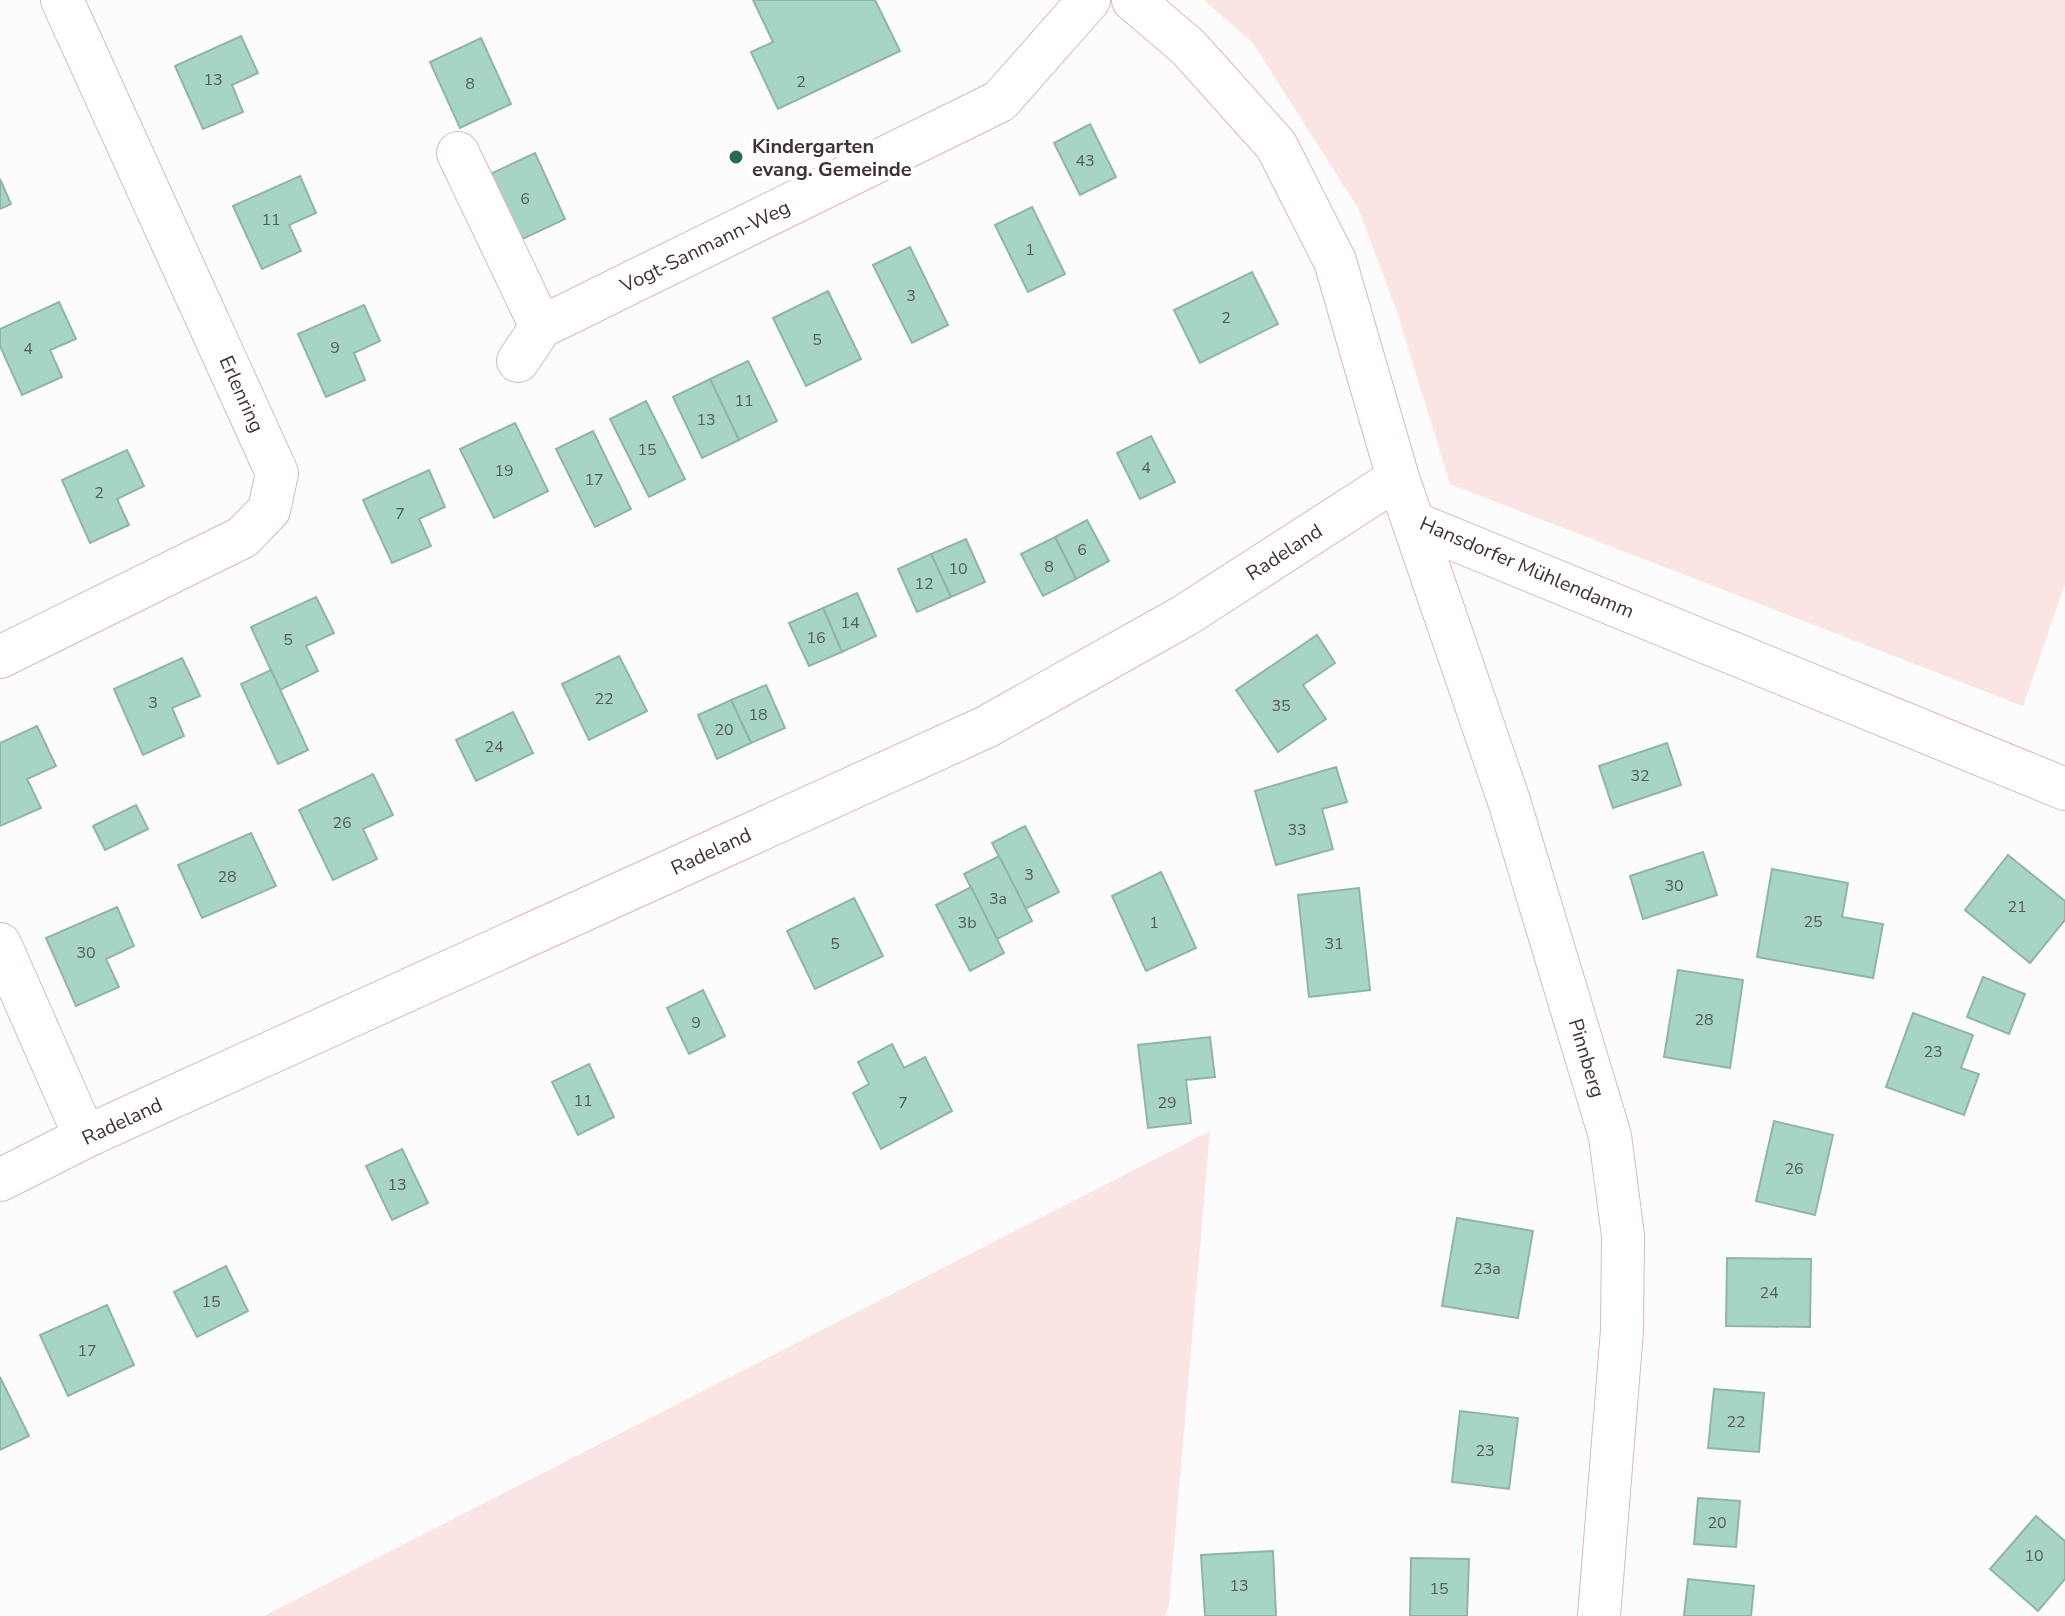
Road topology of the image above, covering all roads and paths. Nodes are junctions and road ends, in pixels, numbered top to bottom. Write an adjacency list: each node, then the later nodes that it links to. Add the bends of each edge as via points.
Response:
1 (62, 0): 9 (street, Erlenring, via 277,473 269,510 243,537)
2 (1089, 0): 5 (street, Vogt-Sanmann-Weg, via 1000,101)
3 (1133, 0): 7 (street, Hansdorfer Mühlendamm, via 1188,47 1276,145 1335,261)
4 (458, 153): 5 (street)
5 (541, 327): 6 (street, Vogt-Sanmann-Weg)
6 (518, 361)
7 (1398, 478): 8 (street, Hansdorfer Mühlendamm); 12 (street, Radeland, via 1184,616 986,727)
8 (1414, 523): 10 (street, Hansdorfer Mühlendamm); 14 (street, Pinnberg, via 1509,801 1610,1136 1623,1236 1622,1330)
9 (0, 657)
10 (2065, 789)
11 (0, 944): 12 (street)
12 (85, 1137): 13 (street, Radeland)
13 (0, 1180)
14 (1599, 1616)

